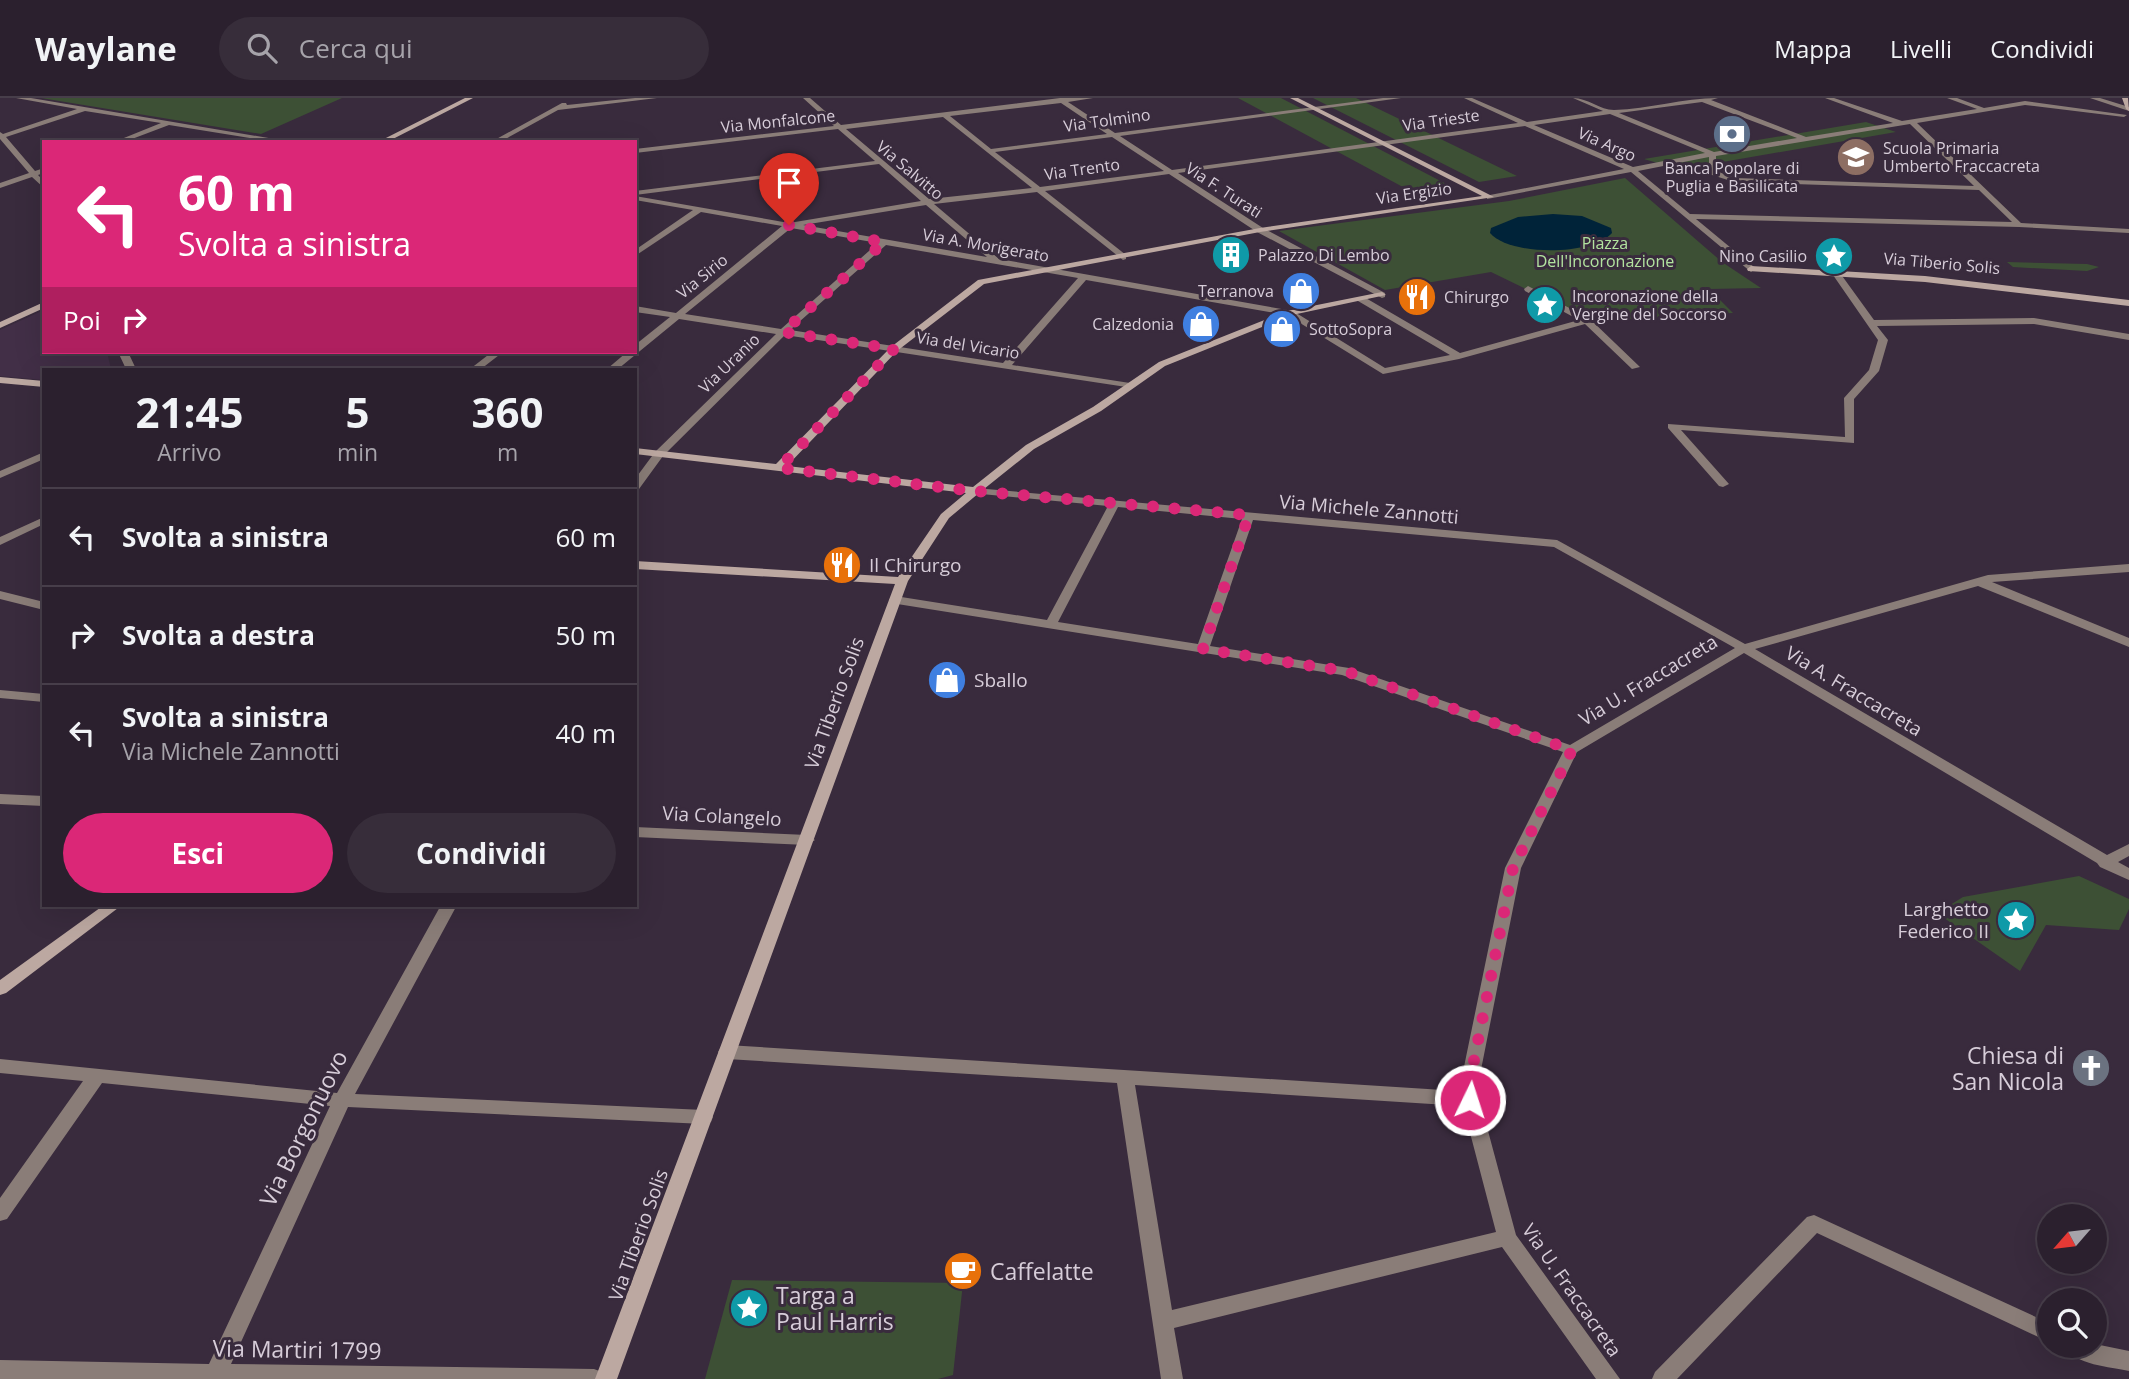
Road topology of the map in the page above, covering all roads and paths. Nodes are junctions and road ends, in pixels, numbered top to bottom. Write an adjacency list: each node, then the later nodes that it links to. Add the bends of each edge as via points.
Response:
1 (19, 98): 18 (street)
2 (470, 98): 37 (street)
3 (575, 98): 19 (street)
4 (654, 98): 19 (street)
5 (806, 98): 29 (street, Via Salvitto)
6 (1090, 98): 17 (street, Via Monfalcone)
7 (1293, 98): 20 (street)
8 (1398, 98): 20 (street, Via Tolmino)
9 (1467, 98): 27 (street, Via Argo)
10 (1576, 98): 22 (street)
11 (1715, 98): 16 (street, Via Trieste)
12 (1828, 98): 28 (street)
13 (1950, 98): 21 (street)
14 (2093, 98): 23 (street)
15 (2125, 98): 23 (street)
16 (1700, 99): 22 (street, Via Trieste); 33 (street)
17 (1059, 100): 24 (street, Via Monfalcone); 30 (street, Via F. Turati)
18 (86, 108): 25 (street); 31 (street)
19 (557, 108): 38 (street)
20 (1313, 108): 30 (street, Via Tolmino); 39 (street)
21 (1985, 109): 23 (street, Via Ergizio, via 2025,103); 26 (street, Via Ergizio)
22 (1610, 112): 27 (street, Via Trieste); 42 (street)
23 (2128, 113)
24 (944, 115): 29 (street, Via Monfalcone); 41 (street)
25 (168, 122): 32 (street); 34 (street)
26 (1912, 122): 28 (street, Via Ergizio); 50 (street)
27 (1525, 123): 39 (street, Via Trieste); 45 (street, Via Argo)
28 (1902, 123): 33 (street, Via Ergizio)
29 (839, 128): 40 (street, Via Monfalcone); 43 (street, Via Salvitto)
30 (1111, 133): 41 (street, Via Tolmino); 44 (street, Via F. Turati)
31 (0, 136): 47 (street)
32 (263, 137): 35 (street); 36 (street)
33 (1807, 139): 42 (street, Via Ergizio)
34 (122, 140)
35 (255, 140)
36 (279, 140)
37 (385, 140)
38 (498, 140)
39 (1380, 143): 44 (street, Via Trento); 54 (street)
40 (637, 151)
41 (989, 151): 51 (street)
42 (1713, 154): 45 (street, Via Ergizio); 50 (street, via 1712,172 1734,180)
43 (880, 162): 52 (street); 55 (street, Via Salvitto)
44 (1169, 170): 51 (street, Via Trento); 60 (street, Via F. Turati)
45 (1633, 170): 54 (street, Via Ergizio); 57 (street, Via Argo)
46 (42, 171): 47 (street)
47 (32, 174): 48 (street); 49 (street)
48 (42, 184)
49 (0, 186)
50 (1979, 188): 59 (street)
51 (1038, 190): 55 (street, Via Trento); 64 (street)
52 (637, 196)
53 (637, 196): 56 (street, Via A. Morigerato)
54 (1490, 197): 60 (street, Via Ergizio)
55 (927, 202): 58 (street, Via Trento); 65 (street, Via Salvitto)
56 (699, 209): 58 (street, Via A. Morigerato); 63 (street)
57 (1688, 216): 59 (street); 66 (street, Via Argo)
58 (789, 225): 62 (street, Via A. Morigerato); 77 (street, Via Sirio)
59 (2019, 225): 61 (street)
60 (1260, 230): 64 (street, Via Ergizio); 71 (street, Via F. Turati)
61 (2129, 231)
62 (884, 242): 65 (street, Via A. Morigerato); 81 (street, Via Uranio)
63 (637, 253)
64 (1123, 257): 67 (street, Via Ergizio)
65 (998, 262): 67 (street, Via A. Morigerato)
66 (1751, 270): 68 (street, Via Tiberio Solis)
67 (1051, 271): 69 (street, Via A. Morigerato); 84 (street, Via Ergizio, via 981,282)
68 (1837, 275): 73 (street, Via Tiberio Solis, via 1925,279); 79 (street)
69 (1084, 277): 76 (street, Via A. Morigerato); 88 (street)
70 (1528, 289): 78 (street)
71 (1382, 295): 72 (street, Via Tiberio Solis)
72 (1361, 299): 76 (street, Via Tiberio Solis); 87 (street)
73 (2129, 303)
74 (42, 306): 80 (street)
75 (637, 309): 77 (street, Via del Vicario)
76 (1290, 313): 87 (street, via 1382,371); 94 (street, Via Tiberio Solis, via 1162,364)
77 (678, 316): 81 (street, Via del Vicario); 83 (street, Via Sirio)
78 (1587, 321): 87 (street); 89 (street)
79 (1871, 323): 82 (street, via 2034,321); 101 (street, via 1883,340 1874,371 1849,398 1850,441 1671,426)
80 (0, 325)
81 (783, 332): 84 (street, Via del Vicario); 96 (street, Via Uranio)
82 (2129, 337)
83 (637, 349)
84 (894, 349): 88 (street, Via del Vicario); 98 (street, Via Ergizio)
85 (495, 354): 90 (street)
86 (630, 354): 91 (street, Via Sirio)
87 (1459, 356)
88 (1005, 367): 94 (street, Via del Vicario)
89 (1635, 367)
90 (476, 368)
91 (613, 368)
92 (0, 380): 93 (street)
93 (42, 384)
94 (1130, 386): 102 (street, Via Tiberio Solis, via 1030,447)
95 (637, 451): 96 (street, Via Michele Zannotti)
96 (659, 454): 98 (street, Via Michele Zannotti); 100 (street, Via Uranio)
97 (42, 456): 99 (street)
98 (779, 468): 102 (street, Via Michele Zannotti)
99 (0, 475)
100 (637, 484)
101 (1723, 484)
102 (975, 491): 103 (street, Via Michele Zannotti); 110 (street, Via Tiberio Solis, via 945,516)
103 (1115, 503): 104 (street, Via Michele Zannotti); 115 (street)
104 (1249, 515): 107 (street, Via Michele Zannotti); 118 (street)
105 (42, 521): 106 (street)
106 (0, 541)
107 (1557, 544): 117 (street, Via A. Fraccacreta)
108 (637, 565): 110 (street)
109 (2129, 568): 111 (street, Via U. Fraccacreta)
110 (902, 581): 113 (street, Via Tiberio Solis)
111 (1980, 582): 116 (street); 117 (street, Via U. Fraccacreta)
112 (0, 595): 114 (street)
113 (895, 600): 115 (street); 125 (street, Via Tiberio Solis)
114 (42, 606)
115 (1051, 624): 118 (street)
116 (2129, 643)
117 (1744, 648): 121 (street, Via U. Fraccacreta); 127 (street, Via A. Fraccacreta)
118 (1203, 649): 121 (street, via 1345,671)
119 (0, 694): 120 (street)
120 (40, 695)
121 (1572, 750): 137 (street, Via U. Fraccacreta, via 1513,868 1468,1090)
122 (0, 799): 123 (street)
123 (42, 800)
124 (637, 832): 125 (street, Via Colangelo)
125 (807, 840): 132 (street, Via Tiberio Solis)
126 (2129, 849): 127 (street)
127 (2105, 863): 128 (street, Via A. Fraccacreta)
128 (2129, 876)
129 (111, 907): 131 (street)
130 (448, 907): 136 (street, Via Borgonuovo)
131 (0, 989)
132 (727, 1052): 135 (street); 138 (street, Via Tiberio Solis)
133 (0, 1066): 134 (street)
134 (96, 1077): 136 (street); 139 (street)
135 (1125, 1078): 137 (street); 141 (street)
136 (342, 1100): 138 (street); 146 (street, Via Borgonuovo)
137 (1470, 1100): 140 (street, Via U. Fraccacreta)
138 (704, 1117): 148 (street, Via Tiberio Solis)
139 (0, 1213)
140 (1507, 1238): 141 (street); 150 (street, Via U. Fraccacreta)
141 (1164, 1321): 149 (street)
142 (2037, 1327): 151 (street, via 1815,1223)
143 (2107, 1356): 144 (street)
144 (2129, 1361)
145 (0, 1370): 146 (street, Via Martiri 1799)
146 (214, 1377): 147 (street, Via Martiri 1799)
147 (594, 1379)
148 (606, 1379)
149 (1172, 1379)
150 (1609, 1379)
151 (1663, 1379)

